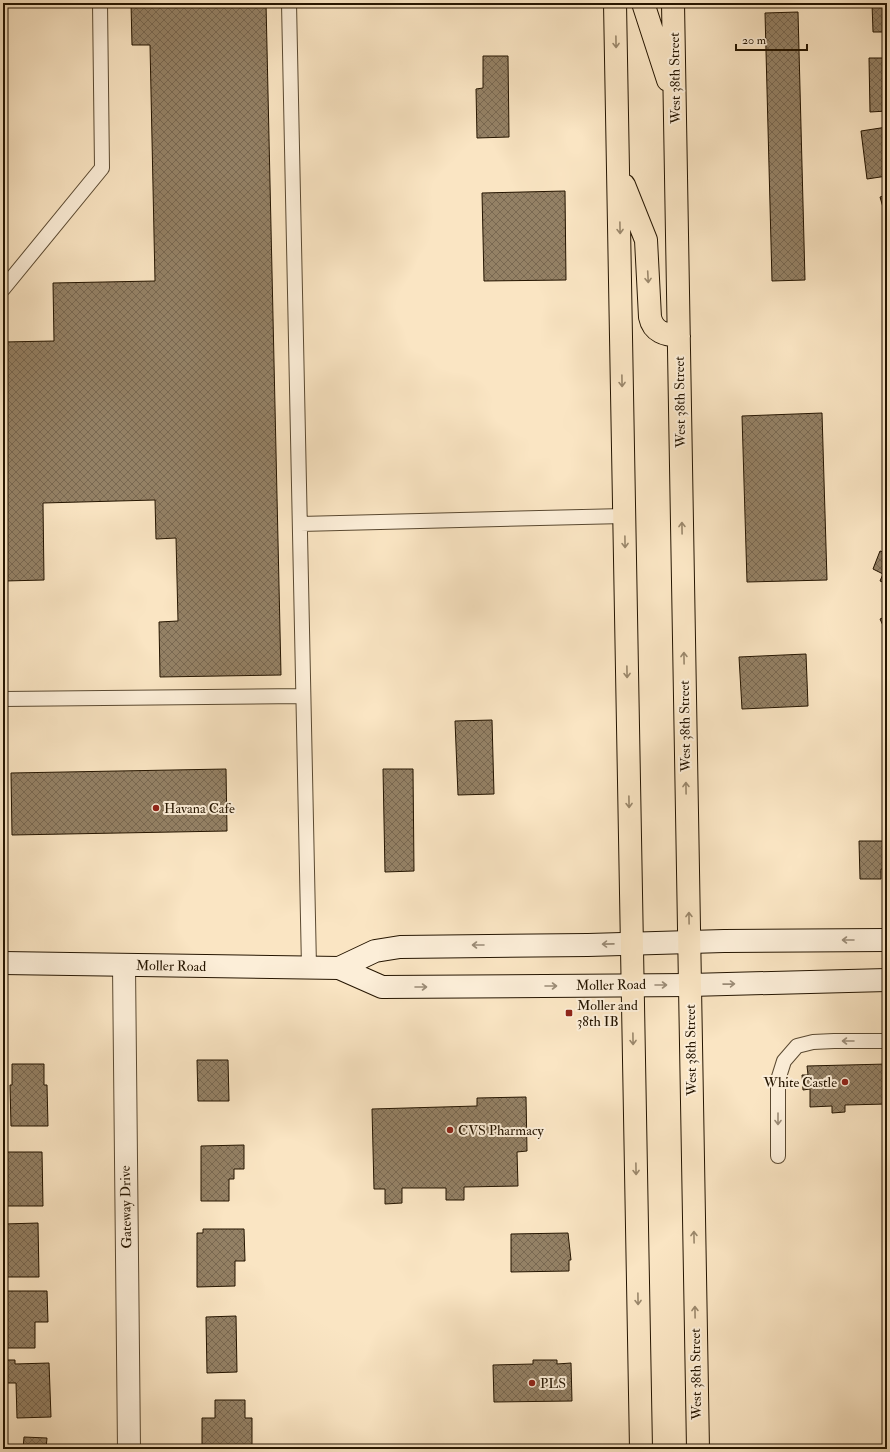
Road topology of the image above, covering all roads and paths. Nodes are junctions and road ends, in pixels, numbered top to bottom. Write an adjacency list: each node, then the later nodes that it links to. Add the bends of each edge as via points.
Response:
1 (100, 3): 8 (lane, via 102,168)
2 (289, 3): 11 (lane)
3 (615, 3): 7 (main road, one-way to 7)
4 (643, 3): 6 (main road)
5 (673, 3): 6 (main road, West 38th Street)
6 (675, 104): 9 (main road, West 38th Street)
7 (619, 173): 9 (main road, one-way to 9, via 646,240 651,324 661,333); 10 (main road, one-way to 10)
8 (3, 289)
9 (679, 336): 15 (main road, West 38th Street, one-way to 9)
10 (624, 516): 11 (lane); 16 (main road, one-way to 16)
11 (300, 524): 12 (lane)
12 (303, 696): 13 (lane); 19 (lane)
13 (3, 699)
14 (887, 940): 15 (main road, Moller Road, one-way to 15)
15 (689, 941): 16 (main road, Moller Road); 23 (main road, West 38th Street)
16 (632, 944): 20 (main road, Moller Road, one-way to 20, via 400,947 375,951); 22 (main road)
17 (3, 963): 18 (main road, Moller Road)
18 (124, 966): 19 (main road, Moller Road); 26 (main road, Gateway Drive)
19 (309, 967): 20 (main road, Moller Road)
20 (339, 968): 22 (main road, Moller Road, one-way to 22, via 382,987)
21 (887, 980): 23 (main road, Moller Road, one-way to 21)
22 (632, 985): 23 (main road, Moller Road, one-way to 23); 27 (main road, one-way to 27)
23 (690, 985): 28 (main road, West 38th Street, one-way to 23)
24 (887, 1041): 25 (lane, one-way to 25, via 813,1042 797,1046 784,1061 778,1080)
25 (778, 1156)
26 (129, 1449)
27 (640, 1449)
28 (698, 1449)

